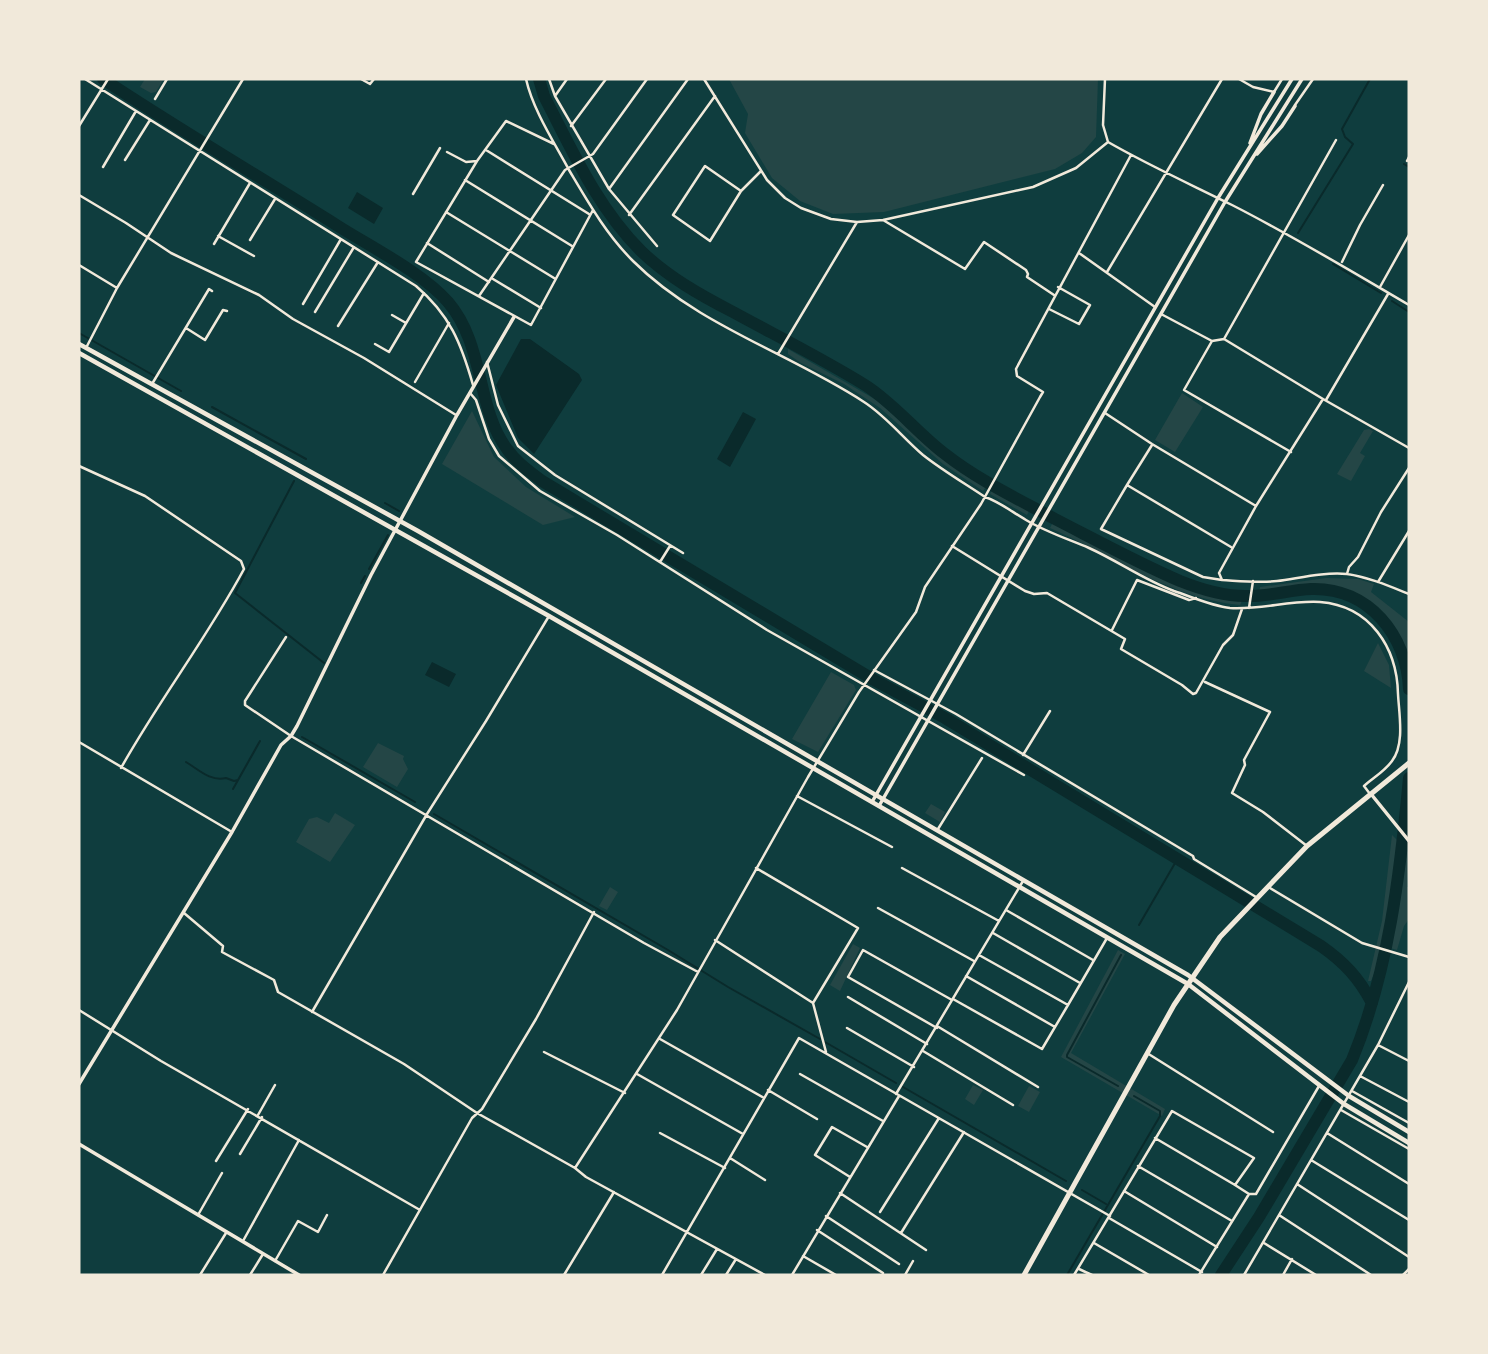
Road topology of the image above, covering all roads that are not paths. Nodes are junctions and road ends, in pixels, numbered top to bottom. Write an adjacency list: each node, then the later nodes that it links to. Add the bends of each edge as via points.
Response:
1 (85, 79): 21 (street)
2 (108, 79): 21 (street)
3 (167, 79): 25 (street)
4 (243, 79): 35 (street)
5 (361, 79): 6 (street, via 370,84)
6 (374, 79)
7 (526, 79): 33 (street)
8 (549, 79): 23 (street)
9 (567, 79): 23 (street)
10 (606, 79): 30 (street)
11 (648, 79): 40 (street)
12 (688, 79): 51 (street)
13 (704, 79): 24 (street)
14 (1105, 79): 32 (street, via 1103,125)
15 (1222, 79): 47 (street)
16 (1239, 79): 22 (street)
17 (1282, 79): 22 (street)
18 (1292, 79): 39 (street)
19 (1302, 79): 43 (street)
20 (1312, 79): 26 (street)
21 (103, 87): 27 (street); 29 (street)
22 (1274, 92): 39 (street)
23 (555, 96): 30 (street)
24 (715, 96): 46 (street); 62 (street)
25 (155, 99)
26 (1295, 106): 43 (street)
27 (136, 111): 28 (street); 44 (street)
28 (150, 120): 35 (street); 41 (street)
29 (79, 126)
30 (572, 126): 40 (street)
31 (1336, 141): 66 (street)
32 (1108, 142): 38 (street); 63 (street, via 1076,168 1048,182)
33 (554, 144): 36 (street, via 506,121); 45 (street)
34 (440, 148): 54 (street)
35 (200, 149): 49 (street); 69 (street)
36 (486, 150): 42 (street); 52 (street)
37 (447, 152): 42 (street, via 466,162)
38 (1131, 155): 47 (street); 78 (street)
39 (1245, 155): 56 (street)
40 (587, 157): 45 (street); 51 (street)
41 (125, 160)
42 (477, 160): 48 (street)
43 (1249, 163): 58 (street)
44 (103, 167)
45 (569, 167): 52 (street); 59 (street)
46 (761, 171): 53 (street); 65 (street, via 785,198 801,208 818,216)
47 (1167, 174): 56 (street); 83 (street)
48 (465, 180): 60 (street); 64 (street)
49 (250, 183): 57 (street); 68 (street)
50 (1383, 185): 81 (street)
51 (609, 189): 62 (street)
52 (551, 190): 61 (street); 64 (street)
53 (741, 191): 53 (street, via 710,241 673,215 705,166)
54 (413, 194)
55 (79, 195): 69 (street)
56 (1217, 198): 58 (street); 96 (street)
57 (275, 199): 70 (street); 71 (street)
58 (1225, 202): 66 (street); 101 (street)
59 (593, 210): 61 (street); 113 (street, via 616,242 659,284)
60 (446, 212): 72 (street); 77 (street)
61 (589, 214): 74 (street)
62 (629, 215): 75 (street)
63 (883, 219): 65 (street); 92 (street, via 965,269 984,242)
64 (530, 220): 74 (street); 77 (street)
65 (857, 222): 113 (street)
66 (1283, 233): 81 (street); 108 (street)
67 (1409, 235): 88 (street)
68 (218, 236): 73 (street); 79 (street)
69 (149, 237): 87 (street); 122 (street, via 183,259 259,295)
70 (341, 239): 76 (street); 94 (street)
71 (250, 240)
72 (428, 243): 85 (street); 93 (street, via 416,262)
73 (214, 244)
74 (572, 246): 84 (street)
75 (657, 246)
76 (354, 247): 80 (street); 100 (street)
77 (509, 251): 84 (street); 85 (street)
78 (1079, 254): 83 (street); 86 (street)
79 (254, 256)
80 (378, 262): 90 (street); 106 (street)
81 (1341, 264): 88 (street)
82 (79, 265): 87 (street)
83 (1107, 272): 96 (street)
84 (555, 278): 97 (street)
85 (490, 280): 93 (street); 97 (street)
86 (1058, 287): 92 (street); 98 (street, via 1090,305 1079,324)
87 (117, 288): 112 (street)
88 (1380, 288): 91 (street)
89 (212, 291): 107 (street, via 209,289)
90 (424, 293): 104 (street); 105 (street)
91 (1389, 293): 95 (street); 120 (street)
92 (1054, 295): 98 (street)
93 (479, 296): 103 (street)
94 (303, 304)
95 (1409, 305)
96 (1155, 307): 132 (street)
97 (541, 308): 103 (street, via 531,325)
98 (1049, 309): 129 (street, via 1015,373 1043,392)
99 (227, 312): 107 (street, via 223,310 205,340)
100 (315, 312)
101 (1161, 314): 109 (street); 121 (street)
102 (392, 315): 104 (street)
103 (514, 317): 115 (street)
104 (406, 323): 111 (street, via 388,352)
105 (450, 323): 116 (street); 118 (street)
106 (338, 326)
107 (186, 328): 117 (street)
108 (1224, 339): 109 (street); 120 (street)
109 (1212, 341): 125 (street, via 1184,390)
110 (79, 344): 112 (main road)
111 (375, 344)
112 (86, 348): 117 (main road)
113 (779, 353): 129 (street, via 866,403 924,455)
114 (80, 356): 134 (main road)
115 (487, 362): 118 (street); 137 (street, via 498,405 518,446 555,475)
116 (415, 382)
117 (152, 384): 131 (main road)
118 (474, 385): 119 (street)
119 (470, 393): 122 (street); 140 (street, via 489,439 506,464 540,491)
120 (1324, 399): 124 (street); 125 (street)
121 (1105, 413): 123 (street); 133 (street)
122 (457, 415): 131 (street)
123 (1152, 444): 128 (street); 130 (street)
124 (1409, 448)
125 (1291, 452): 130 (street)
126 (79, 466): 168 (street, via 145,496 241,561 244,569)
127 (1409, 468): 141 (street)
128 (1128, 485): 138 (street); 143 (street, via 1101,529 1203,577)
129 (985, 495): 132 (street); 136 (street)
130 (1256, 506): 138 (street)
131 (400, 521): 134 (street); 166 (main road)
132 (1033, 522): 133 (street); 142 (street)
133 (1041, 526): 144 (street); 148 (street)
134 (395, 530): 151 (main road); 162 (street)
135 (1409, 531): 145 (street)
136 (953, 546): 142 (street); 154 (street, via 925,587 916,612)
137 (669, 547): 139 (street); 140 (street)
138 (1231, 547): 143 (street, via 1219,573)
139 (682, 553)
140 (661, 561): 156 (street, via 767,630)
141 (1346, 574): 145 (street); 146 (street)
142 (1002, 576): 144 (street); 157 (street)
143 (1222, 580): 146 (street)
144 (1010, 582): 152 (street, via 1034,594 1047,593); 158 (street)
145 (1378, 582): 147 (street)
146 (1253, 583): 149 (street)
147 (1409, 592)
148 (1196, 598): 150 (street); 152 (street, via 1189,600 1137,580)
149 (1249, 606): 150 (street); 172 (street, via 1335,604 1359,616 1382,638 1398,681 1398,749 1393,760 1364,786)
150 (1242, 608): 155 (street, via 1233,635)
151 (549, 616): 169 (main road); 177 (street)
152 (1112, 631): 155 (street, via 1125,639 1121,649 1193,694)
153 (286, 637): 162 (street, via 245,705)
154 (873, 671): 156 (street); 157 (street)
155 (1203, 681): 181 (street, via 1270,712 1232,793)
156 (864, 685): 160 (street); 166 (street)
157 (931, 702): 158 (street); 160 (street)
158 (938, 706): 161 (street); 164 (street)
159 (1050, 711): 164 (street)
160 (922, 716): 161 (street); 171 (street)
161 (930, 720): 170 (street); 174 (street)
162 (291, 736): 177 (street); 179 (street, via 281,745)
163 (79, 742): 168 (street)
164 (1023, 755): 188 (street)
165 (982, 758): 178 (street)
166 (818, 761): 169 (street); 171 (main road)
167 (1409, 763): 172 (highway)
168 (121, 768): 179 (street)
169 (813, 769): 173 (street); 175 (main road)
170 (1024, 775)
171 (877, 794): 174 (main road); 175 (street)
172 (1370, 794): 180 (street); 181 (highway)
173 (797, 796): 182 (street); 183 (street)
174 (884, 798): 176 (street); 178 (main road)
175 (872, 802): 176 (main road)
176 (879, 807): 187 (main road)
177 (427, 814): 191 (street); 214 (street)
178 (938, 829): 185 (main road)
179 (232, 832): 192 (street)
180 (1409, 841)
181 (1307, 846): 186 (highway)
182 (892, 847)
183 (756, 868): 196 (street); 211 (street, via 858,928)
184 (902, 868): 193 (street)
185 (1025, 879): 187 (street); 203 (main road)
186 (1268, 885): 188 (highway); 198 (street, via 1362,943)
187 (1020, 887): 190 (street); 195 (main road)
188 (1255, 898): 203 (highway)
189 (878, 908): 200 (street)
190 (1006, 910): 193 (street); 199 (street)
191 (594, 912): 201 (street); 244 (street, via 536,1019)
192 (184, 913): 214 (street, via 223,946 222,952 274,980 278,992); 218 (street)
193 (999, 921): 194 (street)
194 (993, 933): 197 (street); 205 (street)
195 (1107, 937): 199 (street); 206 (main road)
196 (715, 940): 201 (street); 211 (street)
197 (979, 955): 200 (street); 212 (street)
198 (1409, 957)
199 (1093, 960): 205 (street)
200 (974, 961): 202 (street)
201 (698, 972): 219 (street)
202 (966, 976): 209 (street); 216 (street)
203 (1192, 978): 206 (highway); 237 (main road)
204 (1409, 982): 208 (street)
205 (1080, 983): 212 (street)
206 (1188, 984): 225 (highway); 233 (main road)
207 (848, 997): 220 (street)
208 (1401, 999): 210 (street); 221 (street)
209 (953, 1000): 215 (street); 215 (street, via 863,950 848,977); 216 (street, via 1042,1049)
210 (1409, 1002)
211 (813, 1003): 224 (street)
212 (1068, 1005): 216 (street)
213 (79, 1010): 218 (street)
214 (312, 1012): 244 (street, via 404,1064)
215 (937, 1027): 220 (street); 234 (street)
216 (1055, 1027)
217 (847, 1028): 227 (street)
218 (111, 1030): 231 (street); 243 (street)
219 (659, 1038): 228 (street); 239 (street)
220 (927, 1044): 222 (street)
221 (1378, 1045): 226 (street); 230 (street)
222 (923, 1051): 227 (street); 241 (street)
223 (544, 1052): 236 (street)
224 (826, 1052): 235 (street, via 799,1038); 238 (street)
225 (1147, 1053): 251 (street); 278 (highway)
226 (1409, 1061)
227 (914, 1067): 238 (street)
228 (637, 1074): 236 (street); 255 (street)
229 (800, 1074): 248 (street)
230 (1360, 1076): 237 (street); 240 (street)
231 (79, 1084)
232 (275, 1085): 245 (street)
233 (1320, 1086): 242 (main road); 279 (street, via 1256,1194)
234 (1038, 1087)
235 (768, 1090): 239 (street); 247 (street)
236 (625, 1093): 267 (street)
237 (1348, 1093): 242 (street); 249 (street); 252 (main road)
238 (898, 1095): 246 (street); 248 (street)
239 (764, 1098): 255 (street)
240 (1409, 1102)
241 (1013, 1105)
242 (1341, 1105): 254 (street); 258 (main road); 261 (street)
243 (248, 1109): 245 (street); 265 (street)
244 (477, 1113): 267 (street); 280 (street)
245 (260, 1116): 257 (street); 262 (street)
246 (939, 1118): 250 (street); 281 (street)
247 (817, 1119)
248 (883, 1121): 260 (street)
249 (1409, 1123)
250 (964, 1132): 278 (street); 292 (street)
251 (1273, 1132)
252 (1409, 1132)
253 (660, 1133): 268 (street)
254 (1327, 1133): 264 (street); 273 (street)
255 (743, 1134): 263 (street)
256 (1155, 1138): 266 (street); 274 (street); 274 (street, via 1172,1111 1254,1158)
257 (299, 1140): 280 (street); 293 (street)
258 (1409, 1143)
259 (79, 1144): 282 (street)
260 (868, 1148): 270 (street); 270 (street, via 832,1127 815,1155)
261 (1409, 1149)
262 (240, 1154)
263 (730, 1158): 268 (street); 271 (street)
264 (1311, 1160): 272 (street); 287 (street)
265 (216, 1161)
266 (1138, 1166): 275 (street); 288 (street)
267 (575, 1168): 276 (street)
268 (724, 1168): 291 (street)
269 (222, 1173): 282 (street)
270 (850, 1177): 277 (street)
271 (765, 1180)
272 (1297, 1184): 284 (street); 301 (street)
273 (1409, 1184)
274 (1235, 1185): 279 (street)
275 (1124, 1191): 286 (street); 296 (street)
276 (614, 1192): 291 (street); 316 (street)
277 (840, 1193): 285 (street); 292 (street)
278 (1070, 1193): 286 (street); 324 (highway)
279 (1249, 1194): 288 (street)
280 (420, 1210): 315 (street)
281 (880, 1212)
282 (198, 1214): 290 (street)
283 (327, 1215): 304 (street, via 318,1232 298,1221)
284 (1279, 1215): 295 (street); 331 (street)
285 (826, 1216): 289 (street); 306 (street)
286 (1110, 1217): 294 (street); 311 (street)
287 (1409, 1220)
288 (1232, 1222): 296 (street)
289 (817, 1230): 300 (street); 309 (street)
290 (227, 1232): 293 (street); 312 (street)
291 (687, 1232): 297 (street); 317 (street)
292 (901, 1233): 298 (street)
293 (243, 1241): 299 (street)
294 (1094, 1243): 307 (street); 327 (street)
295 (1264, 1243): 303 (street); 328 (street)
296 (1217, 1247): 311 (street)
297 (717, 1249): 302 (street); 318 (street)
298 (926, 1250)
299 (263, 1254): 304 (street); 313 (street)
300 (803, 1256): 321 (street); 322 (street)
301 (1409, 1257)
302 (736, 1259): 310 (street); 319 (street)
303 (1292, 1259): 329 (street); 330 (street)
304 (275, 1261): 314 (street)
305 (914, 1261): 323 (street)
306 (899, 1264)
307 (1079, 1269): 325 (street); 326 (street)
308 (1409, 1269): 332 (street)
309 (883, 1273)
310 (759, 1274): 320 (street)
311 (1201, 1274)
312 (201, 1275)
313 (250, 1275)
314 (299, 1275)
315 (383, 1275)
316 (564, 1275)
317 (662, 1275)
318 (701, 1275)
319 (726, 1275)
320 (765, 1275)
321 (792, 1275)
322 (836, 1275)
323 (905, 1275)
324 (1024, 1275)
325 (1074, 1275)
326 (1092, 1275)
327 (1149, 1275)
328 (1244, 1275)
329 (1283, 1275)
330 (1316, 1275)
331 (1371, 1275)
332 (1403, 1275)

